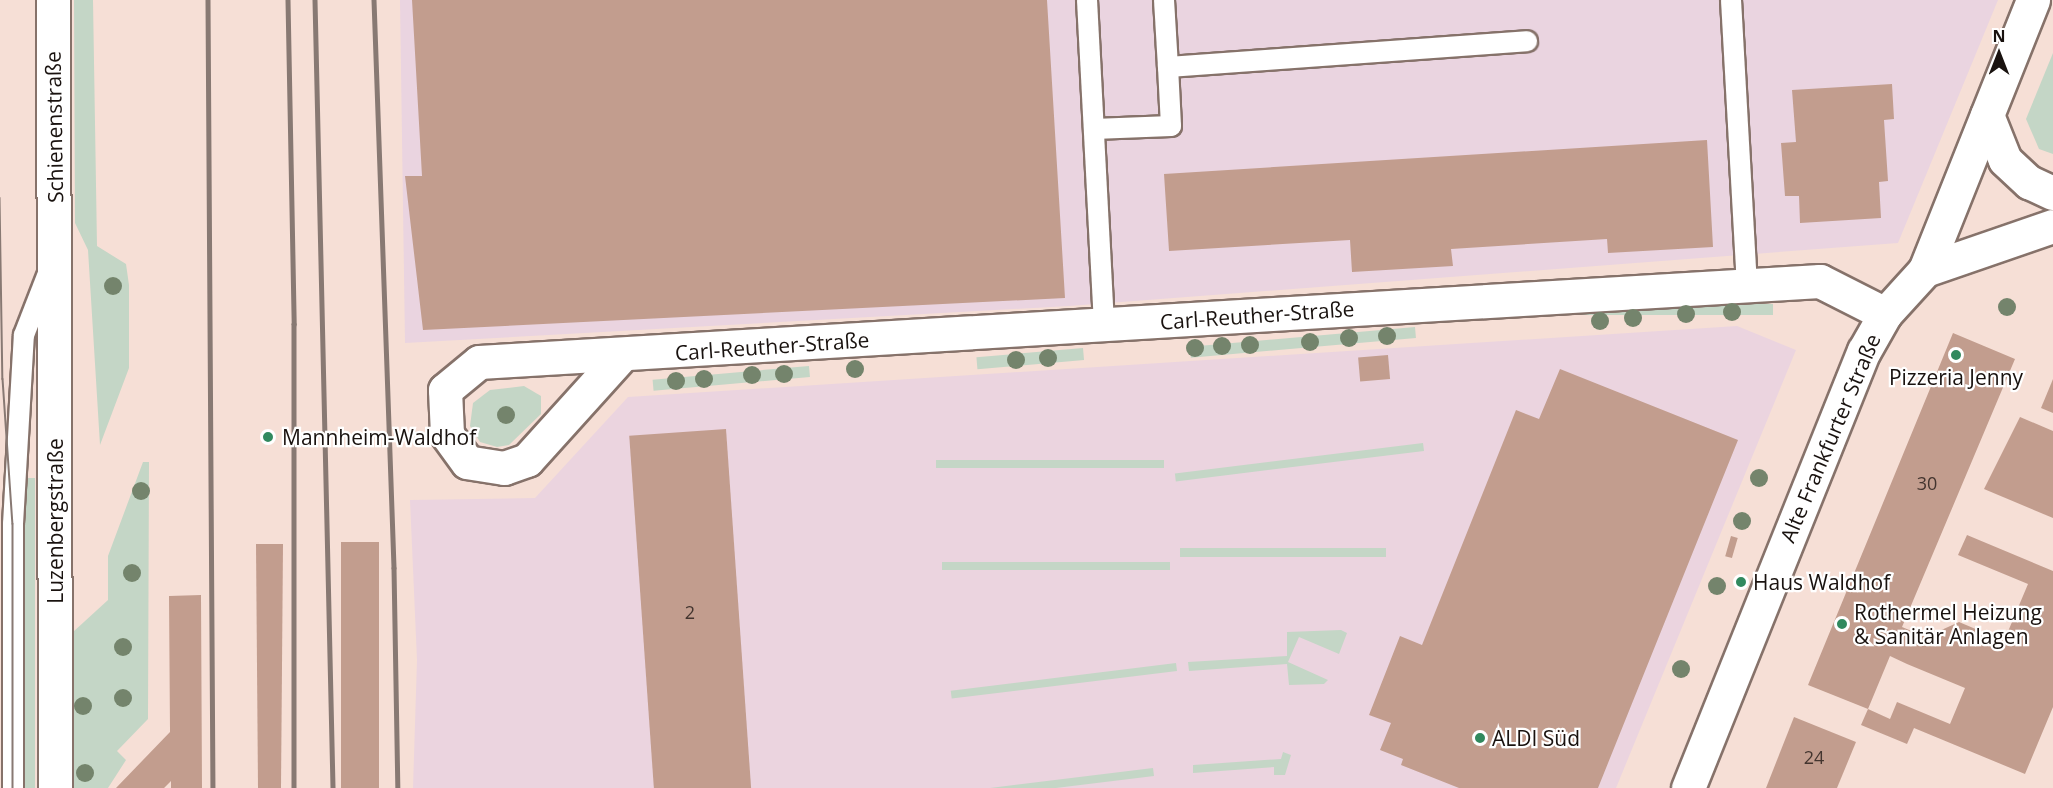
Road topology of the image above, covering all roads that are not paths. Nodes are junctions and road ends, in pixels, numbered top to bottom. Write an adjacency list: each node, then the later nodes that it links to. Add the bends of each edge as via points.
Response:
1 (53, 0): 12 (street, Schienenstraße)
2 (1087, 0): 9 (lane)
3 (1164, 0): 7 (lane)
4 (1731, 0): 14 (lane)
5 (2033, 0): 8 (street, Alte Frankfurter Straße)
6 (1527, 40): 7 (lane)
7 (1168, 67): 9 (lane, via 1171,126)
8 (1987, 115): 10 (street, via 2005,160 2029,182); 13 (street, Alte Frankfurter Straße)
9 (1094, 129): 16 (lane)
10 (2053, 193)
11 (2053, 226): 13 (street)
12 (56, 255): 18 (lane, via 24,335 13,524); 19 (street, Luzenbergstraße)
13 (1925, 270): 15 (street, Alte Frankfurter Straße)
14 (1748, 286): 15 (street, Carl-Reuther-Straße, via 1820,281); 16 (street, Carl-Reuther-Straße)
15 (1885, 314): 20 (street, Alte Frankfurter Straße, via 1846,394)
16 (1104, 325): 17 (street, Carl-Reuther-Straße)
17 (621, 356): 17 (street, Carl-Reuther-Straße, via 479,362 445,390 447,434 467,462 504,468 527,460)
18 (13, 788)
19 (55, 788)
20 (1688, 788)

